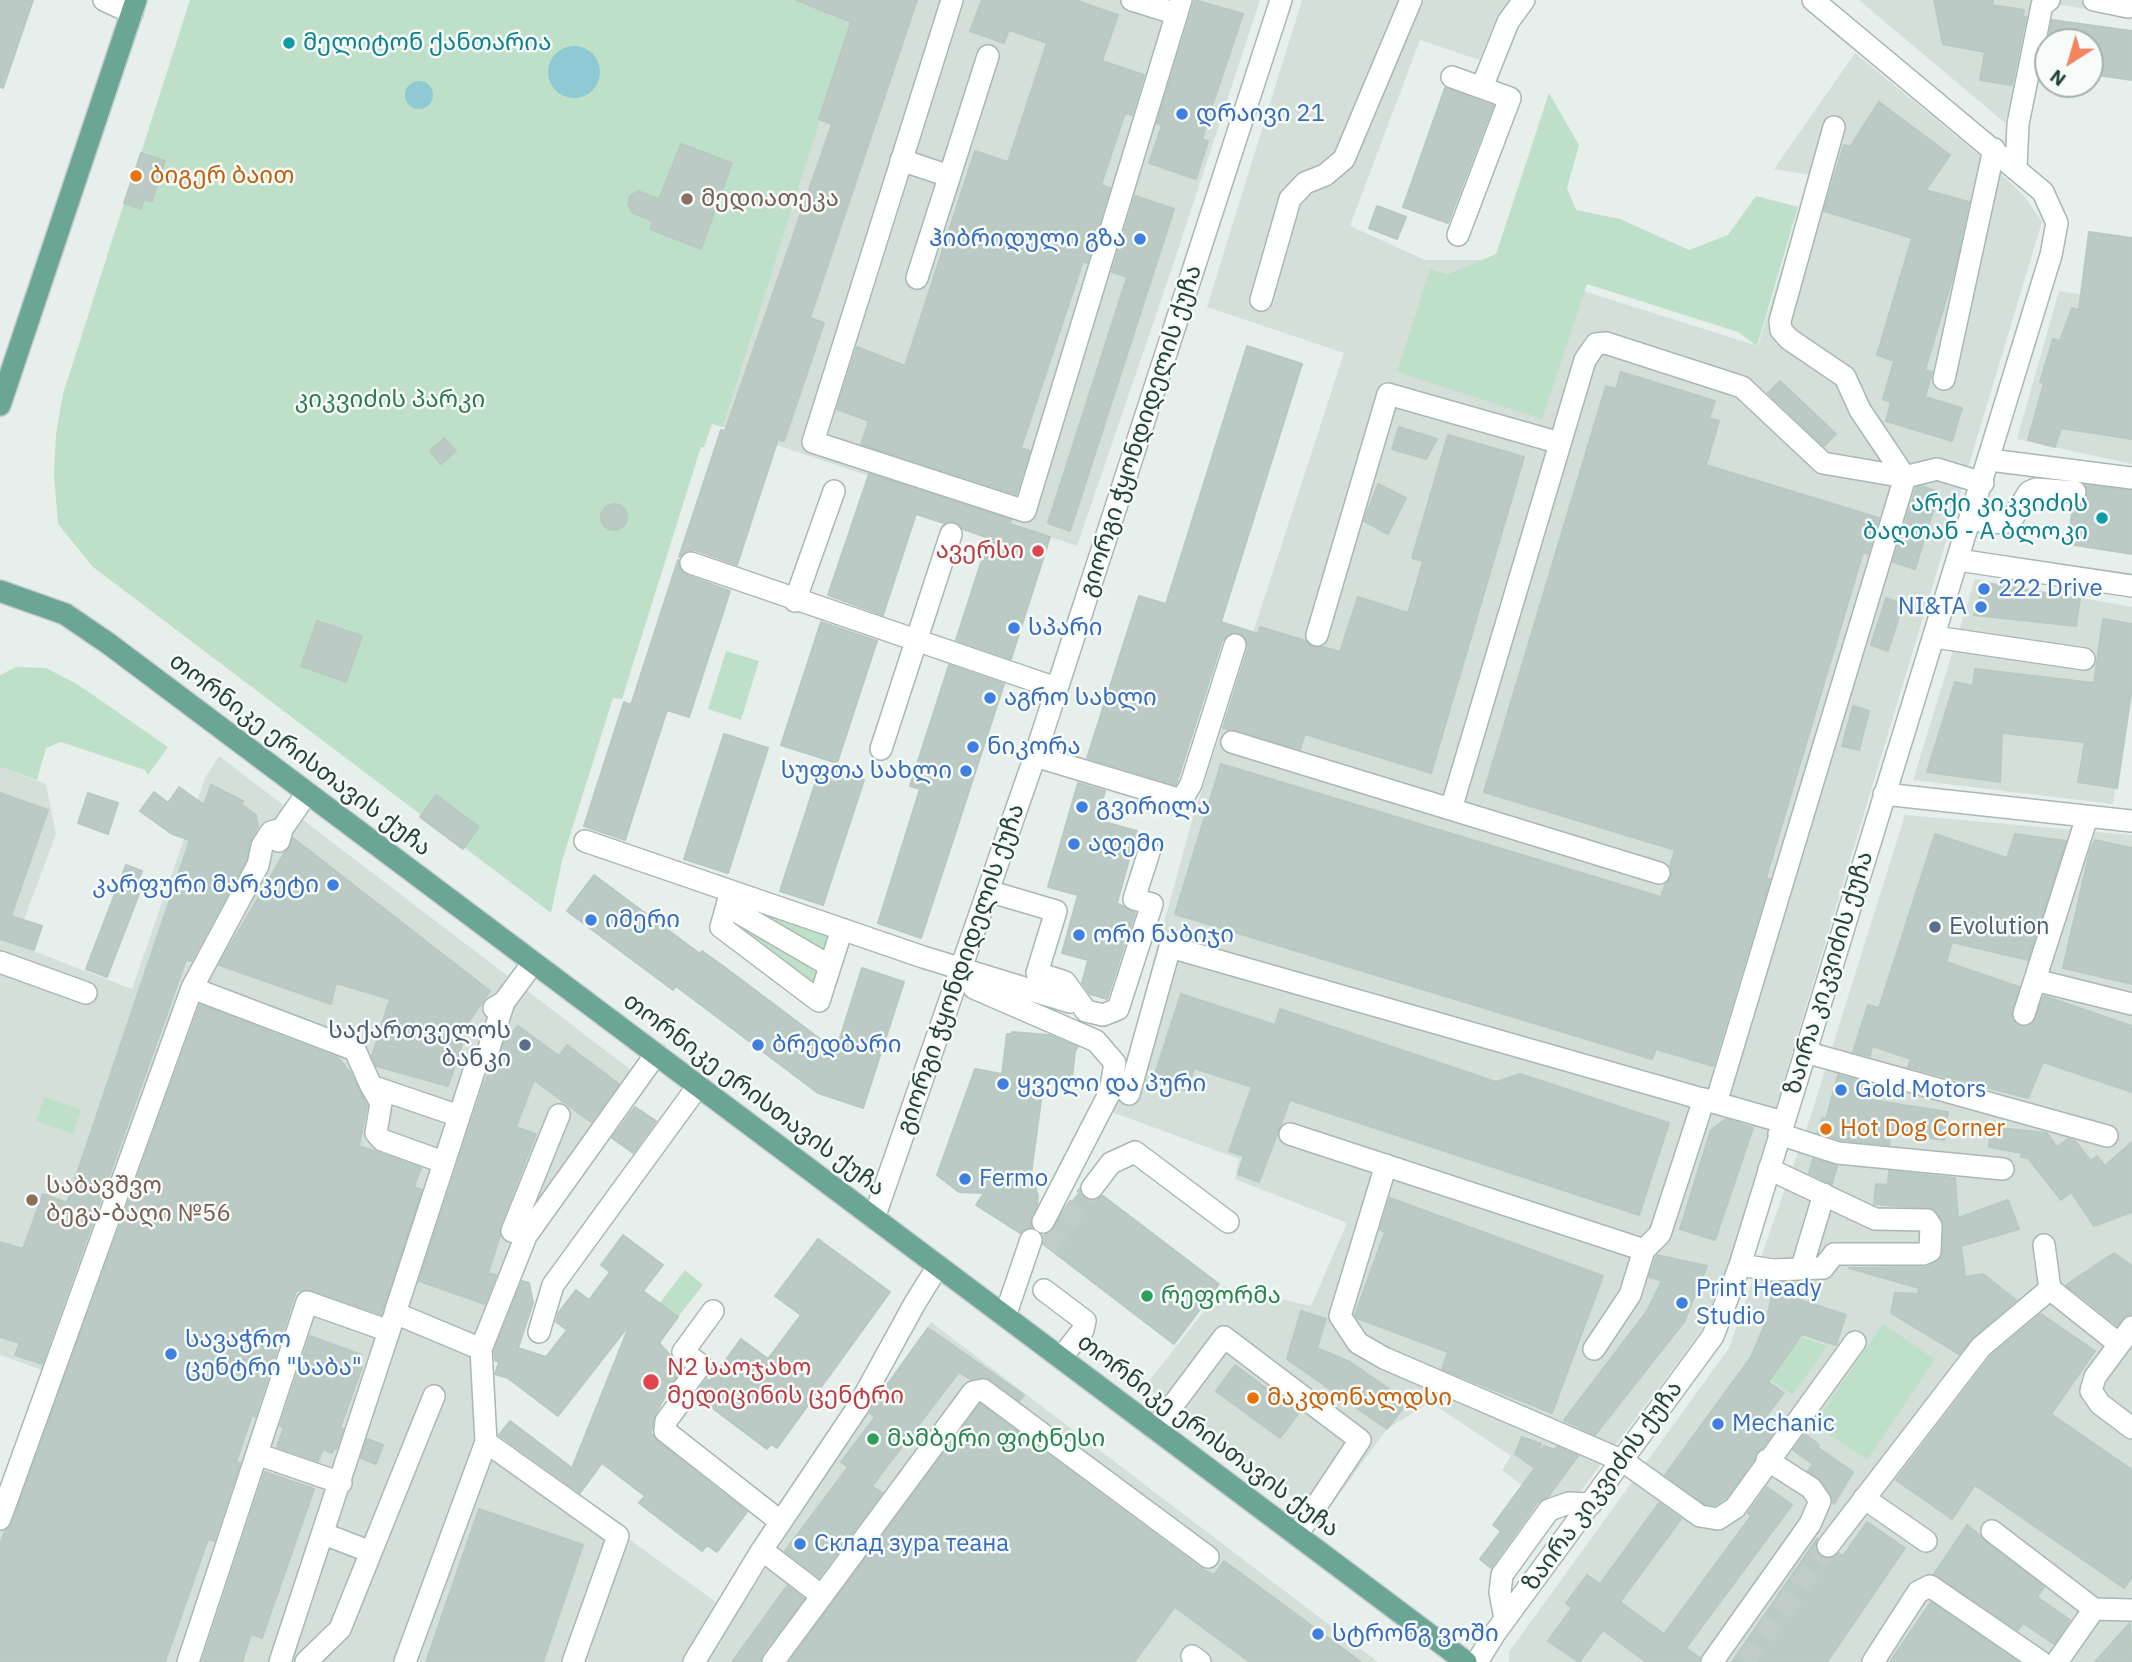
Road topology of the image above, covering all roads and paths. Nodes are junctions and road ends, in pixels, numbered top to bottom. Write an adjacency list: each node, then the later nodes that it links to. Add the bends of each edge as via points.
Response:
1 (104, 0): 10 (street)
2 (952, 0): 18 (street)
3 (1132, 0): 11 (street)
4 (1281, 0): 46 (street, გიორგი ჭყონდიდელის ქუჩა)
5 (1410, 0): 23 (street, via 1343,159 1290,199)
6 (1524, 0): 15 (street, via 1508,22)
7 (1813, 0): 17 (street)
8 (2049, 0): 19 (street, via 2042,5 2018,124)
9 (2094, 0): 12 (street)
10 (134, 7): 24 (main road)
11 (1179, 7): 18 (street, via 1025,511 813,442)
12 (2128, 7)
13 (988, 56): 20 (street)
14 (1452, 77): 15 (street)
15 (1482, 88): 21 (street, via 1510,98)
16 (1834, 127): 29 (street, via 1780,321 1788,339 1845,376 1860,410)
17 (1994, 149): 19 (street); 25 (street)
18 (901, 160): 20 (street)
19 (2017, 168): 28 (street, ზაირა კიკვიძის ქუჩა, via 2043,192 2056,223 2052,256)
20 (950, 176): 22 (street)
21 (1458, 235)
22 (917, 278)
23 (1261, 300)
24 (8, 355): 26 (main road)
25 (1944, 379)
26 (0, 405)
27 (1559, 443): 29 (street, via 1585,360 1596,344 1606,343 1742,387 1823,463); 41 (street, via 1388,394); 52 (street)
28 (1990, 460): 30 (street); 31 (street, ზაირა კიკვიძის ქუჩა)
29 (1905, 477): 31 (street, via 1937,469); 79 (street)
30 (2132, 478)
31 (1983, 483): 34 (street, ზაირა კიკვიძის ქუჩა)
32 (834, 491): 40 (street)
33 (2075, 492): 34 (street, via 2036,489 2004,523)
34 (1971, 520): 36 (street, ზაირა კიკვიძის ქუჩა)
35 (951, 534): 43 (street)
36 (1958, 560): 38 (street); 42 (street, ზაირა კიკვიძის ქუჩა)
37 (691, 563): 40 (street)
38 (2132, 586)
39 (0, 591): 50 (main road, თორნიკე ერისთავის ქუჩა, via 65,614)
40 (795, 601): 43 (street)
41 (1317, 635)
42 (1935, 637): 45 (street); 51 (street, ზაირა კიკვიძის ქუჩა)
43 (916, 642): 46 (street); 48 (street)
44 (1235, 645): 49 (street, via 1183,798)
45 (2084, 659)
46 (1056, 688): 49 (street, გიორგი ჭყონდიდელის ქუჩა)
47 (1232, 743): 52 (street)
48 (881, 749)
49 (1035, 755): 58 (street, გიორგი ჭყონდიდელის ქუჩა)
50 (307, 793): 64 (main road, თორნიკე ერისთავის ქუჩა); 69 (street, via 282,829 271,832)
51 (1884, 793): 53 (street); 74 (street, ზაირა კიკვიძის ქუჩა)
52 (1451, 809): 57 (street)
53 (2087, 817): 54 (street); 68 (street)
54 (2132, 821)
55 (585, 841): 59 (street)
56 (1149, 852): 58 (street, via 1134,898 1152,904 1118,1009 1103,1015 1086,1011 1065,982 1037,974 1056,911)
57 (1659, 873)
58 (988, 891): 67 (street, გიორგი ჭყონდიდელის ქუჩა)
59 (729, 898): 60 (street); 62 (street); 65 (street, via 721,927)
60 (802, 915): 61 (street); 62 (street)
61 (842, 929): 66 (street); 67 (street)
62 (787, 941): 65 (street); 66 (street)
63 (0, 962): 70 (street)
64 (533, 963): 75 (main road, თორნიკე ერისთავის ქუჩა); 81 (street, via 504,1002)
65 (773, 966): 66 (street, via 819,1001)
66 (830, 966)
67 (958, 975): 71 (street); 91 (street, გიორგი ჭყონდიდელის ქუჩა); 92 (street, via 1096,1041 1115,1063 1110,1092)
68 (2035, 980): 72 (street); 73 (street)
69 (192, 988): 76 (street, via 355,1050); 123 (street)
70 (86, 993)
71 (1070, 1002)
72 (2132, 1004)
73 (2024, 1014)
74 (1805, 1052): 82 (street, ზაირა კიკვიძის ქუჩა); 84 (street)
75 (656, 1054): 77 (main road, თორნიკე ერისთავის ქუჩა); 94 (street)
76 (371, 1086): 81 (street); 85 (street, via 382,1103 376,1133 382,1140)
77 (698, 1086): 91 (main road, თორნიკე ერისთავის ქუჩა); 107 (street, via 553,1285)
78 (1129, 1094): 79 (street, via 1170,947)
79 (1710, 1101): 82 (street); 97 (street, via 1660,1234)
80 (559, 1115): 94 (street, via 512,1231)
81 (459, 1116): 85 (street)
82 (1781, 1128): 87 (street, ზაირა კიკვიძის ქუჩა); 88 (street, via 1838,1153)
83 (1290, 1134): 86 (street)
84 (2107, 1136)
85 (443, 1162): 105 (street)
86 (1386, 1165): 97 (street); 118 (street, via 1340,1316 1358,1343)
87 (1769, 1169): 90 (street); 98 (street, ზაირა კიკვიძის ქუჩა)
88 (2003, 1169)
89 (1092, 1188): 93 (street, via 1111,1163 1135,1152)
90 (1824, 1194): 100 (street); 100 (street, via 1875,1219 1927,1220 1930,1251 1834,1254 1823,1268)
91 (874, 1218): 99 (main road, თორნიკე ერისთავის ქუჩა)
92 (1043, 1222)
93 (1228, 1222)
94 (526, 1236): 110 (street)
95 (1039, 1244): 104 (street, via 1018,1275)
96 (2044, 1245): 101 (street)
97 (1644, 1250): 111 (street, via 1630,1295)
98 (1740, 1265): 100 (street, via 1773,1270); 118 (street, ზაირა კიკვიძის ქუჩა, via 1713,1336)
99 (938, 1266): 104 (main road, თორნიკე ერისთავის ქუჩა); 124 (street, via 858,1407)
100 (1802, 1267)
101 (2050, 1289): 109 (street); 121 (street, via 1981,1347)
102 (1044, 1290): 112 (street, via 1085,1321)
103 (713, 1311): 124 (street, via 683,1352 701,1365 682,1390 681,1401 664,1431)
104 (1005, 1316): 112 (main road, თორნიკე ერისთავის ქუჩა)
105 (392, 1322): 110 (street); 117 (street, via 307,1302); 120 (street)
106 (2132, 1326): 109 (street)
107 (539, 1332)
108 (1855, 1342): 119 (street)
109 (2119, 1344): 114 (street, via 2095,1377 2091,1391)
110 (481, 1349): 116 (street)
111 (1594, 1349)
112 (1061, 1358): 115 (main road, თორნიკე ერისთავის ქუჩა)
113 (433, 1395): 131 (street)
114 (2132, 1428)
115 (1155, 1429): 127 (main road, თორნიკე ერისთავის ქუჩა); 127 (street, via 1224,1336 1360,1440)
116 (486, 1442): 140 (street); 141 (street, via 618,1536)
117 (257, 1454): 120 (street); 137 (street)
118 (1623, 1461): 119 (street, via 1700,1516 1718,1519 1734,1508); 122 (street, ზაირა კიკვიძის ქუჩა)
119 (1768, 1461): 146 (street, via 1811,1488 1821,1501 1810,1524)
120 (341, 1483): 126 (street)
121 (1864, 1498): 128 (street); 129 (street)
122 (1591, 1504): 136 (street, ზაირა კიკვიძის ქუჩა); 136 (street, via 1569,1503 1549,1510 1502,1575)
123 (0, 1518)
124 (781, 1522): 130 (street)
125 (1992, 1531): 134 (street)
126 (324, 1534): 131 (street); 138 (street)
127 (1297, 1535): 144 (main road, თორნიკე ერისთავის ქუჩა)
128 (1926, 1541)
129 (1828, 1546)
130 (762, 1549): 133 (street); 142 (street)
131 (371, 1552): 139 (street, via 340,1629)
132 (1208, 1557): 133 (street, via 983,1390 973,1392)
133 (822, 1596): 143 (street)
134 (2094, 1609): 135 (street); 149 (street)
135 (2132, 1610)
136 (1505, 1619): 145 (street, ზაირა კიკვიძის ქუჩა)
137 (188, 1662)
138 (280, 1662)
139 (306, 1662)
140 (405, 1662)
141 (573, 1662)
142 (694, 1662)
143 (773, 1662)
144 (1465, 1662)
145 (1477, 1662)
146 (1712, 1662)
147 (1873, 1662): 148 (street, via 1918,1592 1930,1586)
148 (2041, 1662)
149 (2057, 1662)

